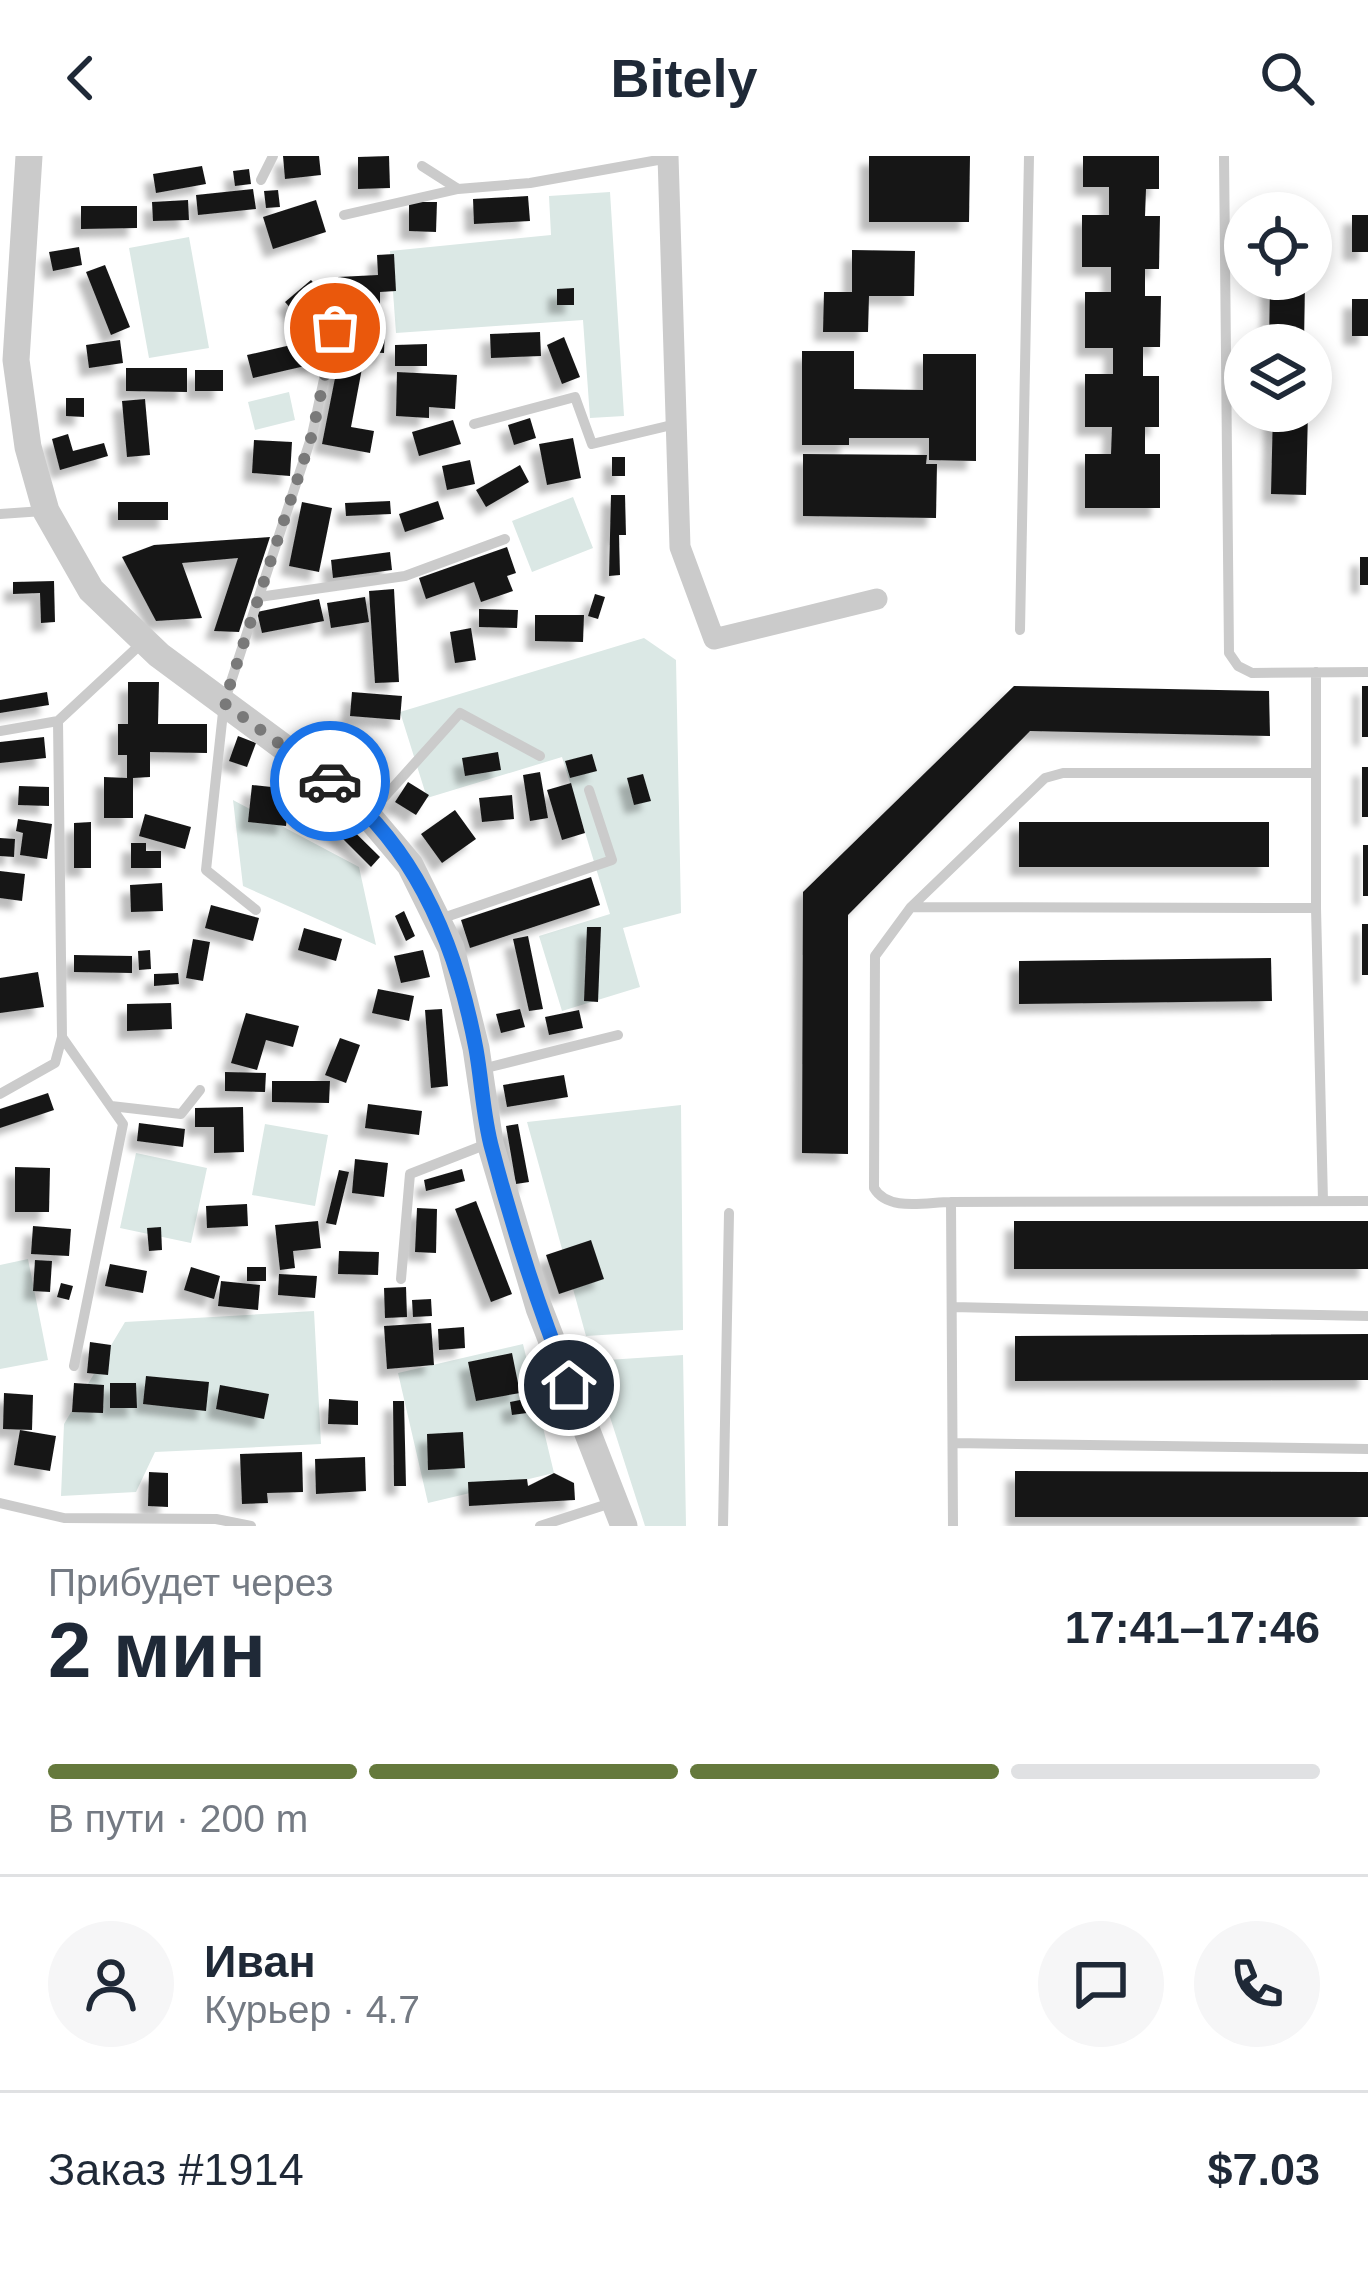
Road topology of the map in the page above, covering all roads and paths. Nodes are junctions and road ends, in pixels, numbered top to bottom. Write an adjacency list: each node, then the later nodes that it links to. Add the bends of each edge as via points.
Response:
1 (29, 156): 11 (street)
2 (273, 156): 7 (lane)
3 (1029, 156): 19 (lane)
4 (1224, 156): 21 (lane, via 1229,652 1252,673)
5 (668, 157): 8 (lane); 13 (street)
6 (422, 166): 8 (lane)
7 (261, 180)
8 (458, 189): 9 (lane)
9 (344, 215)
10 (335, 328): 17 (lane, via 312,435)
11 (8, 361): 14 (street)
12 (474, 424): 13 (lane, via 575,397 592,443)
13 (676, 424): 18 (street, via 680,547 714,639)
14 (46, 511): 15 (lane); 20 (street, via 91,590)
15 (0, 514)
16 (505, 539): 17 (lane, via 405,577)
17 (259, 597): 23 (lane)
18 (877, 598)
19 (1020, 630)
20 (144, 641): 23 (street); 24 (lane)
21 (1316, 672): 22 (lane); 27 (lane)
22 (1368, 672)
23 (224, 703): 29 (street); 32 (lane, via 206,870)
24 (58, 721): 25 (lane); 35 (lane)
25 (0, 731)
26 (540, 756): 29 (lane, via 460,713)
27 (1316, 773): 30 (lane, via 1046,778); 31 (lane)
28 (589, 790): 33 (lane, via 612,860)
29 (368, 815): 33 (street, via 410,865)
30 (911, 907): 31 (lane); 43 (lane, via 875,956 874,1188 891,1203)
31 (1316, 908): 41 (lane)
32 (256, 910)
33 (437, 920): 36 (street)
34 (618, 1035): 36 (lane)
35 (62, 1036): 38 (lane, via 55,1063); 39 (lane)
36 (479, 1070): 40 (street)
37 (200, 1090): 39 (lane, via 181,1114)
38 (0, 1094)
39 (111, 1106): 48 (lane, via 123,1124)
40 (490, 1143): 45 (lane, via 410,1174); 52 (street, via 539,1308)
41 (1323, 1201): 42 (lane); 43 (lane)
42 (1368, 1201)
43 (951, 1202): 46 (lane)
44 (729, 1213): 55 (lane)
45 (401, 1279)
46 (952, 1307): 47 (lane); 49 (lane)
47 (1368, 1316)
48 (74, 1366)
49 (953, 1443): 50 (lane); 56 (lane)
50 (1368, 1449)
51 (0, 1502): 53 (lane, via 64,1518)
52 (619, 1514): 54 (lane)
53 (251, 1526)
54 (540, 1526)
55 (723, 1526)
56 (953, 1526)

